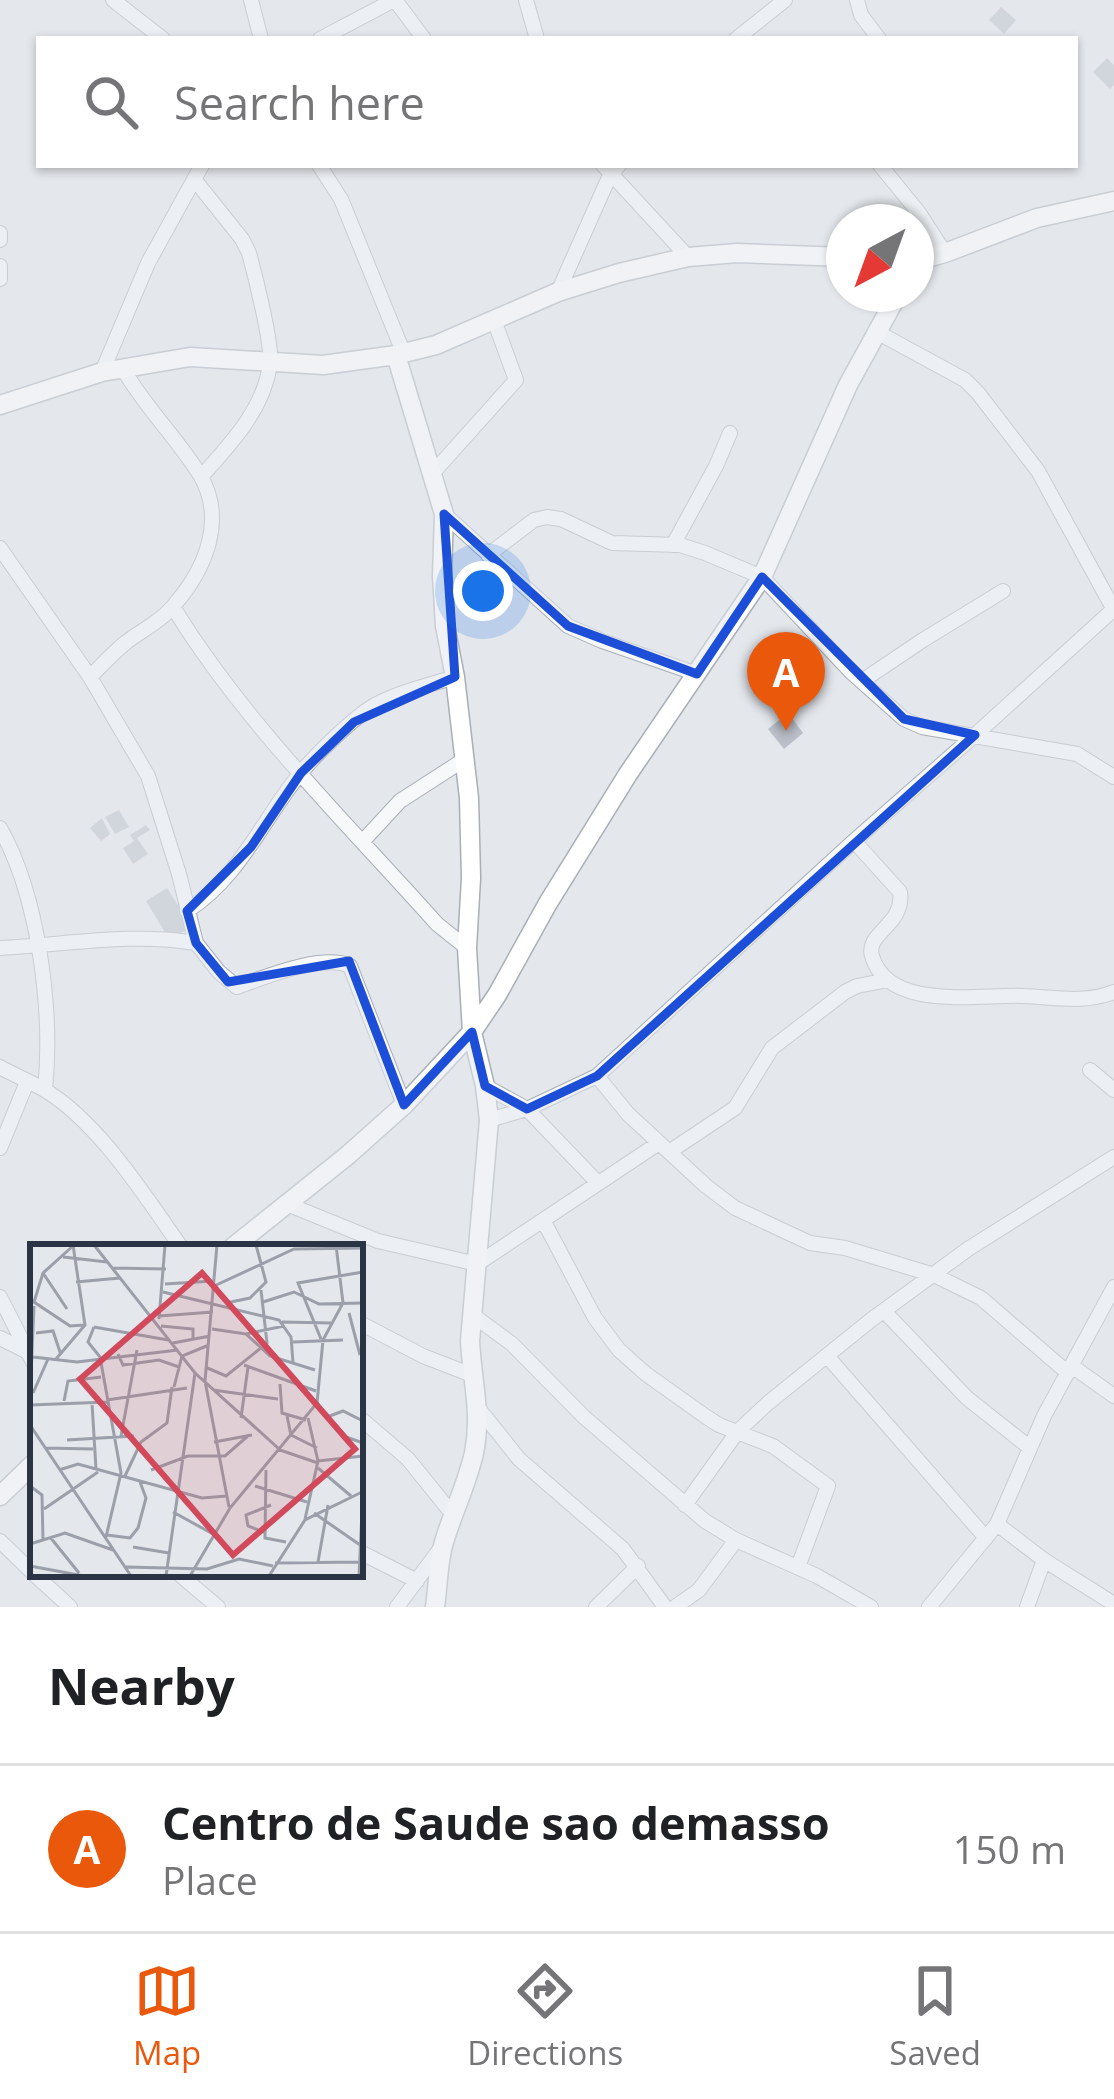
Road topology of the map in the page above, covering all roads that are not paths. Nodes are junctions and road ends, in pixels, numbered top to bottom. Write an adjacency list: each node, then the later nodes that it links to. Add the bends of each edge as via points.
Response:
1 (113, 0): 7 (street)
2 (251, 0): 8 (street)
3 (394, 0): 9 (street); 10 (street)
4 (526, 0): 11 (street)
5 (785, 0): 12 (street)
6 (857, 0): 13 (street)
7 (159, 36)
8 (260, 36)
9 (326, 36)
10 (422, 36)
11 (536, 36)
12 (740, 36)
13 (877, 36)
14 (321, 168): 29 (street)
15 (611, 168): 22 (street); 25 (street)
16 (882, 168): 19 (street)
17 (198, 172): 30 (street, via 249,253); 32 (street, via 148,263)
18 (1114, 201): 19 (street, via 1037,218)
19 (945, 253): 21 (street)
20 (826, 256): 22 (street)
21 (934, 256)
22 (688, 257): 25 (street)
23 (0, 266): 24 (street)
24 (0, 279)
25 (558, 292): 27 (street)
26 (887, 312): 28 (street)
27 (494, 320): 29 (street); 35 (street, via 516,380)
28 (875, 332): 41 (street); 44 (street, via 978,393 1038,471)
29 (400, 355): 30 (street, via 323,365); 35 (street)
30 (271, 361): 31 (street, via 190,357); 36 (street, via 256,406)
31 (123, 369): 32 (street); 36 (street)
32 (103, 372): 33 (street)
33 (0, 405)
34 (730, 433): 38 (street)
35 (431, 476): 37 (street)
36 (201, 477): 43 (street, via 213,518 209,548)
37 (444, 514): 40 (street); 47 (street, via 445,626)
38 (674, 544): 40 (street, via 612,543 547,517); 41 (street)
39 (0, 548): 46 (street)
40 (488, 554): 45 (street, via 568,626)
41 (762, 577): 45 (street); 48 (street)
42 (1003, 591): 48 (street)
43 (173, 608): 46 (street); 51 (street)
44 (1114, 610): 49 (street)
45 (697, 674): 63 (street)
46 (90, 677): 56 (street, via 148,776)
47 (455, 677): 50 (street); 51 (street, via 374,706)
48 (862, 681): 49 (street, via 904,719)
49 (975, 735): 52 (street, via 1077,754); 55 (street)
50 (465, 759): 54 (street, via 400,801); 60 (street)
51 (301, 772): 54 (street); 56 (street, via 221,885)
52 (1114, 777)
53 (0, 828): 58 (street)
54 (363, 841): 60 (street)
55 (854, 841): 61 (street, via 900,892 899,914 870,949); 66 (street)
56 (187, 911): 57 (street)
57 (196, 943): 58 (street); 71 (street, via 237,987 284,970 350,966)
58 (38, 946): 59 (street); 69 (street)
59 (0, 948)
60 (467, 948): 63 (street)
61 (888, 980): 62 (street, via 954,998 1081,1001); 74 (street, via 845,992 772,1048 736,1108)
62 (1114, 992)
63 (472, 1032): 68 (street); 71 (street)
64 (0, 1067): 67 (street)
65 (1090, 1070): 70 (street)
66 (597, 1076): 72 (street); 74 (street)
67 (27, 1082): 69 (street); 75 (street)
68 (485, 1086): 72 (street); 73 (street)
69 (45, 1090): 80 (street, via 114,1154)
70 (1114, 1090)
71 (404, 1105): 78 (street)
72 (527, 1109): 73 (street); 77 (street)
73 (489, 1120): 82 (street)
74 (664, 1147): 77 (street); 83 (street, via 735,1208 779,1230)
75 (0, 1148)
76 (1114, 1157): 83 (street)
77 (598, 1183): 79 (street)
78 (286, 1204): 81 (street); 82 (street, via 378,1241)
79 (543, 1220): 82 (street); 97 (street, via 619,1350)
80 (180, 1244)
81 (243, 1244)
82 (477, 1264): 87 (street)
83 (934, 1275): 86 (street); 92 (street, via 981,1298)
84 (1114, 1287): 92 (street)
85 (0, 1297): 90 (street)
86 (885, 1312): 91 (street); 98 (street, via 967,1398)
87 (474, 1316): 93 (street); 101 (street)
88 (363, 1325): 93 (street)
89 (0, 1338): 90 (street)
90 (30, 1356)
91 (827, 1356): 97 (street); 104 (street)
92 (1070, 1370): 94 (street); 98 (street)
93 (472, 1375): 95 (street)
94 (1114, 1396)
95 (479, 1408): 102 (street); 110 (street, via 519,1459)
96 (363, 1421): 102 (street, via 408,1459)
97 (738, 1431): 101 (street); 111 (street, via 828,1486)
98 (1029, 1447): 103 (street)
99 (30, 1467): 100 (street)
100 (3, 1490)
101 (685, 1505): 105 (street)
102 (454, 1516): 107 (street)
103 (997, 1524): 104 (street); 109 (street)
104 (986, 1538): 125 (street)
105 (736, 1540): 111 (street); 123 (street, via 699,1591)
106 (0, 1541): 112 (street)
107 (443, 1545): 115 (street); 120 (street)
108 (363, 1554): 115 (street)
109 (1043, 1560): 116 (street); 126 (street)
110 (638, 1566): 121 (street); 122 (street)
111 (798, 1567): 124 (street)
112 (30, 1570)
113 (37, 1577): 117 (street)
114 (183, 1577): 118 (street)
115 (417, 1581): 119 (street)
116 (1114, 1604)
117 (70, 1607)
118 (218, 1607)
119 (398, 1607)
120 (435, 1607)
121 (596, 1607)
122 (665, 1607)
123 (675, 1607)
124 (871, 1607)
125 (928, 1607)
126 (1027, 1607)

